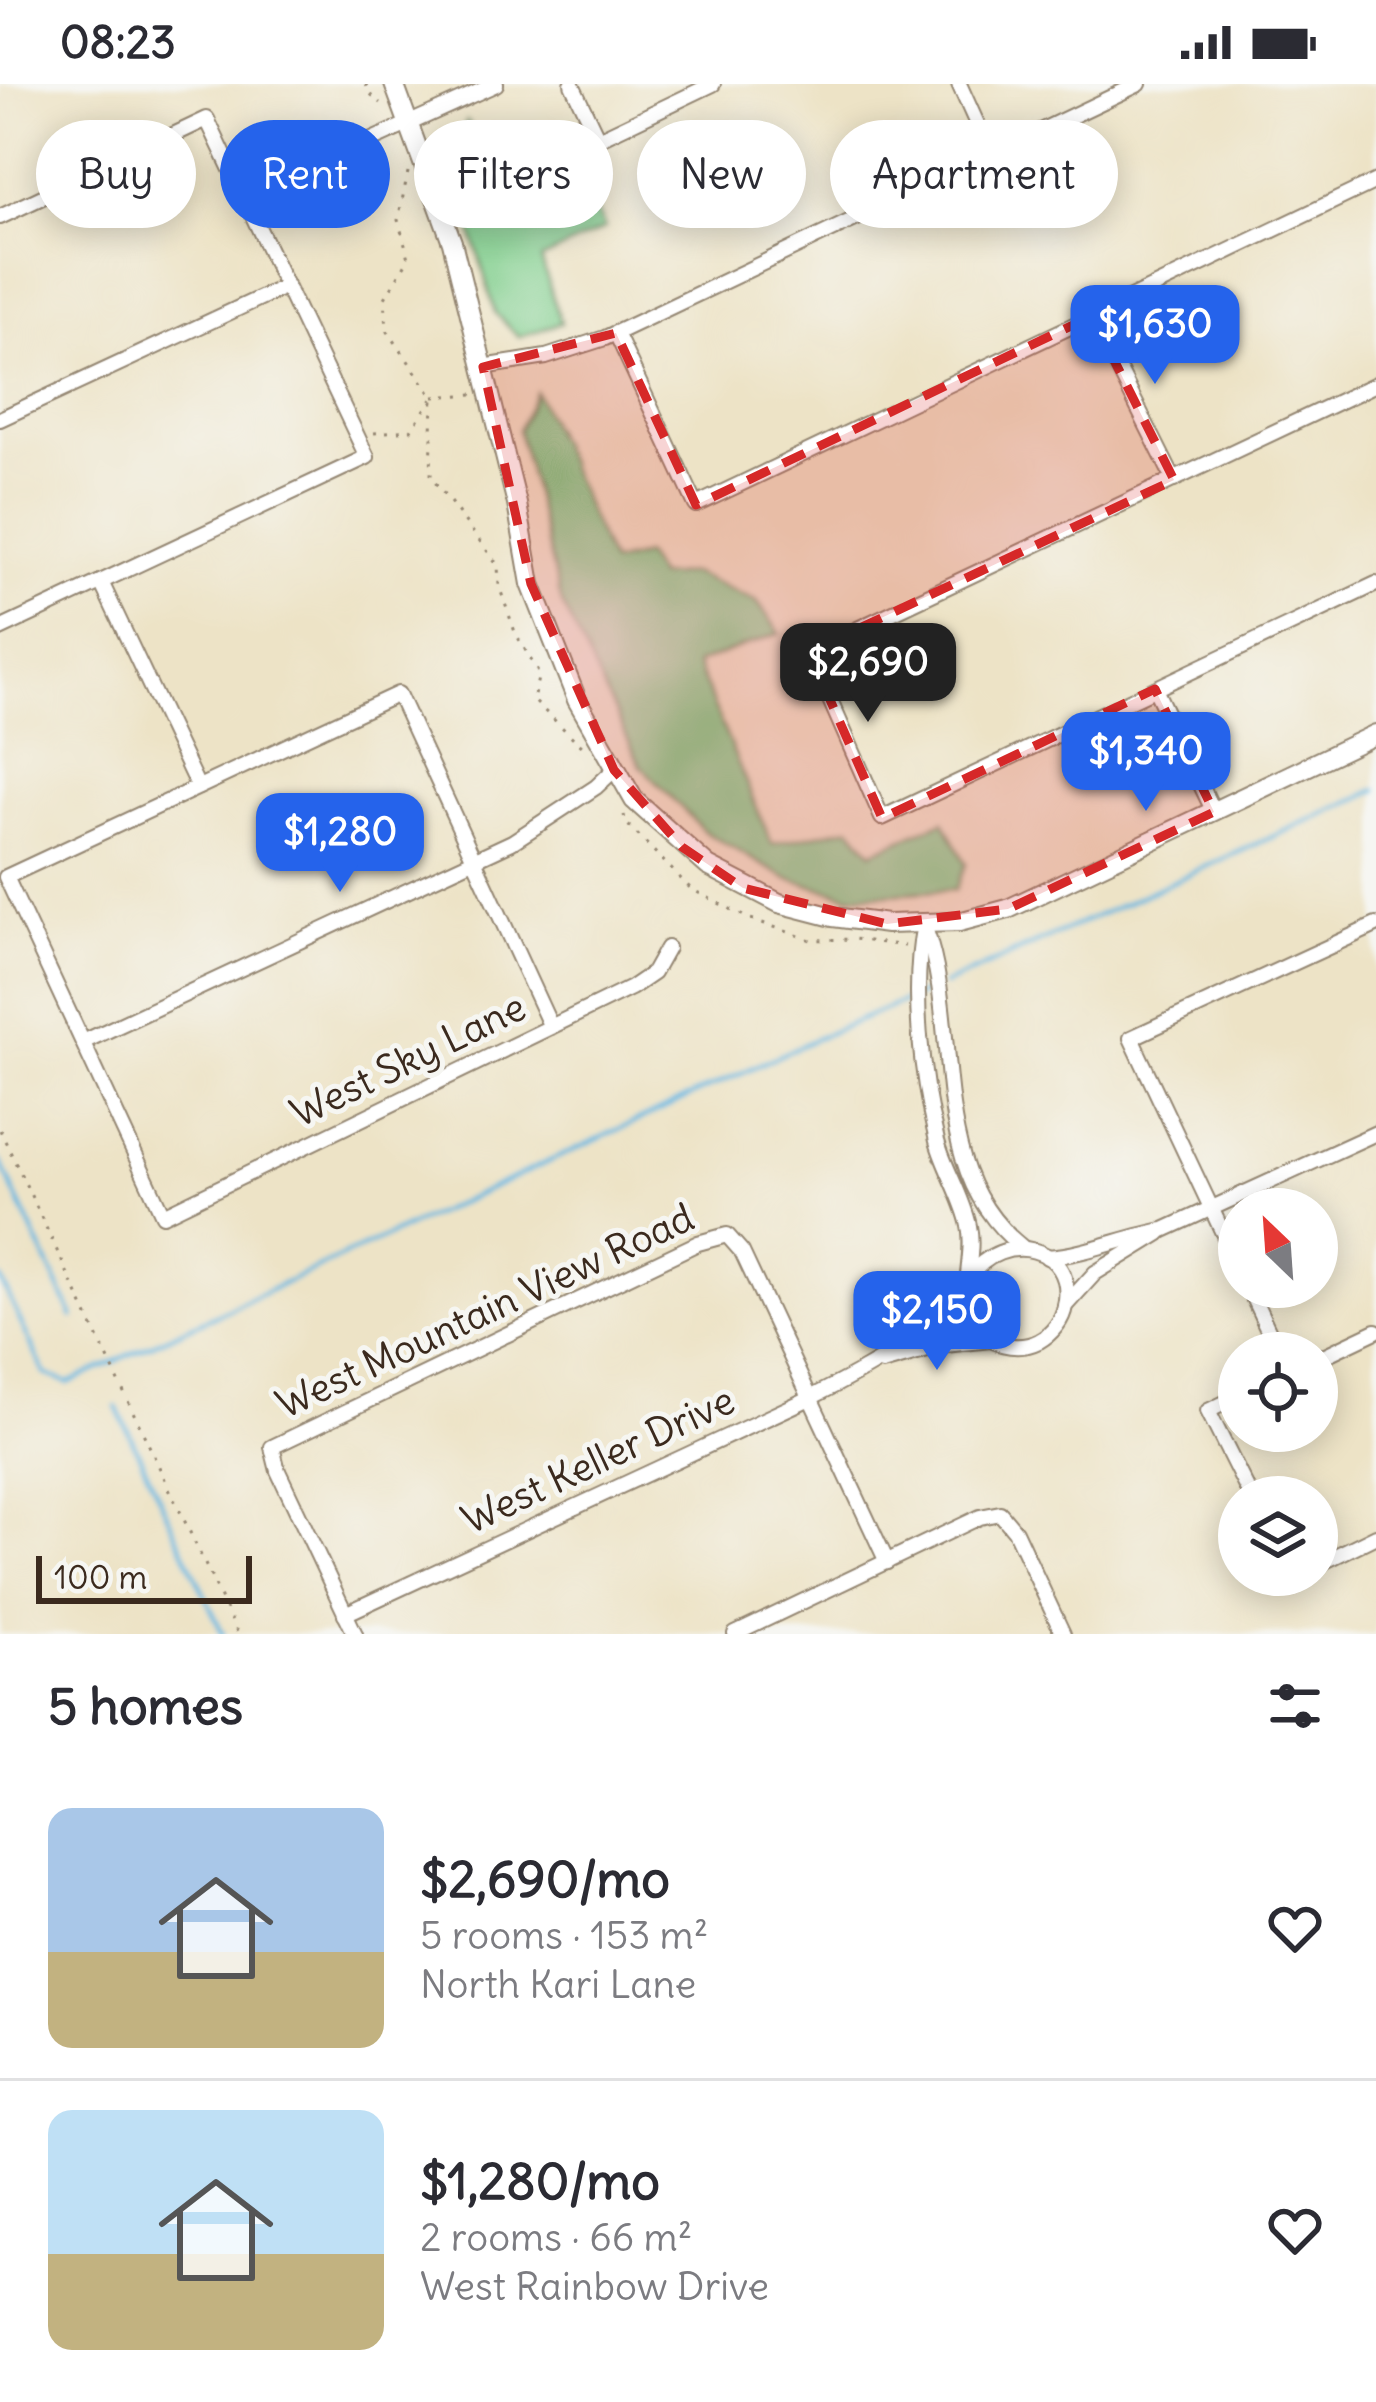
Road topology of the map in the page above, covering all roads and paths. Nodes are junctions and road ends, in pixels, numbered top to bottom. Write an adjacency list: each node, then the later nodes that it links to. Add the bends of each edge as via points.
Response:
1 (366, 84): 10 (path)
2 (394, 84): 10 (street)
3 (496, 84): 10 (street)
4 (572, 84): 5 (street, via 598,139)
5 (713, 84)
6 (958, 84): 8 (street)
7 (1139, 84): 9 (street)
8 (975, 120)
9 (1063, 120)
10 (399, 128): 11 (street); 21 (street, via 452,242)
11 (390, 132)
12 (220, 147): 15 (street, via 207,119)
13 (409, 170): 24 (path, via 398,220 409,258 385,298 387,330)
14 (1376, 181): 19 (street)
15 (0, 217)
16 (258, 228): 18 (street)
17 (836, 228): 20 (street)
18 (286, 286): 25 (street); 26 (street)
19 (1091, 316): 20 (street, via 696,505); 27 (street)
20 (616, 333): 21 (street)
21 (483, 367): 23 (street)
22 (1376, 384): 27 (street)
23 (489, 393): 24 (path); 34 (street, via 531,584)
24 (433, 398): 26 (path, via 411,430); 33 (path, via 430,477 498,565 515,632 539,674 533,700)
25 (0, 419)
26 (356, 435): 28 (street, via 367,457)
27 (1174, 480): 31 (street, via 809,652 882,818)
28 (101, 582): 30 (street); 35 (street)
29 (1376, 584): 31 (street)
30 (0, 629)
31 (1156, 689): 36 (street)
32 (1376, 734): 36 (street)
33 (588, 752)
34 (614, 770): 37 (street); 38 (street, via 682,847 743,888 833,917)
35 (198, 787): 37 (street, via 398,694); 42 (street, via 6,877)
36 (1214, 812): 38 (street, via 1009,909)
37 (474, 860): 41 (street); 42 (street)
38 (924, 924): 48 (street, via 967,1167 991,1218); 50 (street, via 917,958 926,1088 969,1223)
39 (1376, 925): 45 (street, via 1131,1038)
40 (667, 948): 41 (street, West Sky Lane, via 653,973 631,988)
41 (551, 1027): 42 (street, West Sky Lane, via 164,1215)
42 (83, 1042)
43 (0, 1130): 64 (path)
44 (1376, 1133): 45 (street)
45 (1212, 1210): 46 (street); 47 (street)
46 (1218, 1223)
47 (1164, 1230): 49 (street); 52 (street, via 1095,1274)
48 (1022, 1247): 49 (street); 50 (street, via 991,1253)
49 (1046, 1257): 52 (street, via 1063,1279)
50 (970, 1277): 51 (street)
51 (966, 1295): 54 (street, via 972,1321); 56 (street, West Keller Drive)
52 (1066, 1306): 54 (street, via 1037,1342)
53 (1376, 1331): 55 (street)
54 (991, 1340): 56 (street, West Keller Drive)
55 (1338, 1349)
56 (877, 1364): 57 (street, West Keller Drive)
57 (810, 1398): 62 (street); 63 (street, West Keller Drive); 63 (street, West Mountain View Road, via 727,1235 677,1253 272,1447)
58 (1218, 1406): 59 (street, via 1208,1411)
59 (1218, 1431)
60 (1376, 1536): 61 (street)
61 (1338, 1554)
62 (887, 1562): 66 (street); 67 (street, via 1000,1513)
63 (345, 1614): 65 (street)
64 (238, 1634)
65 (355, 1634)
66 (735, 1634)
67 (1064, 1634)

